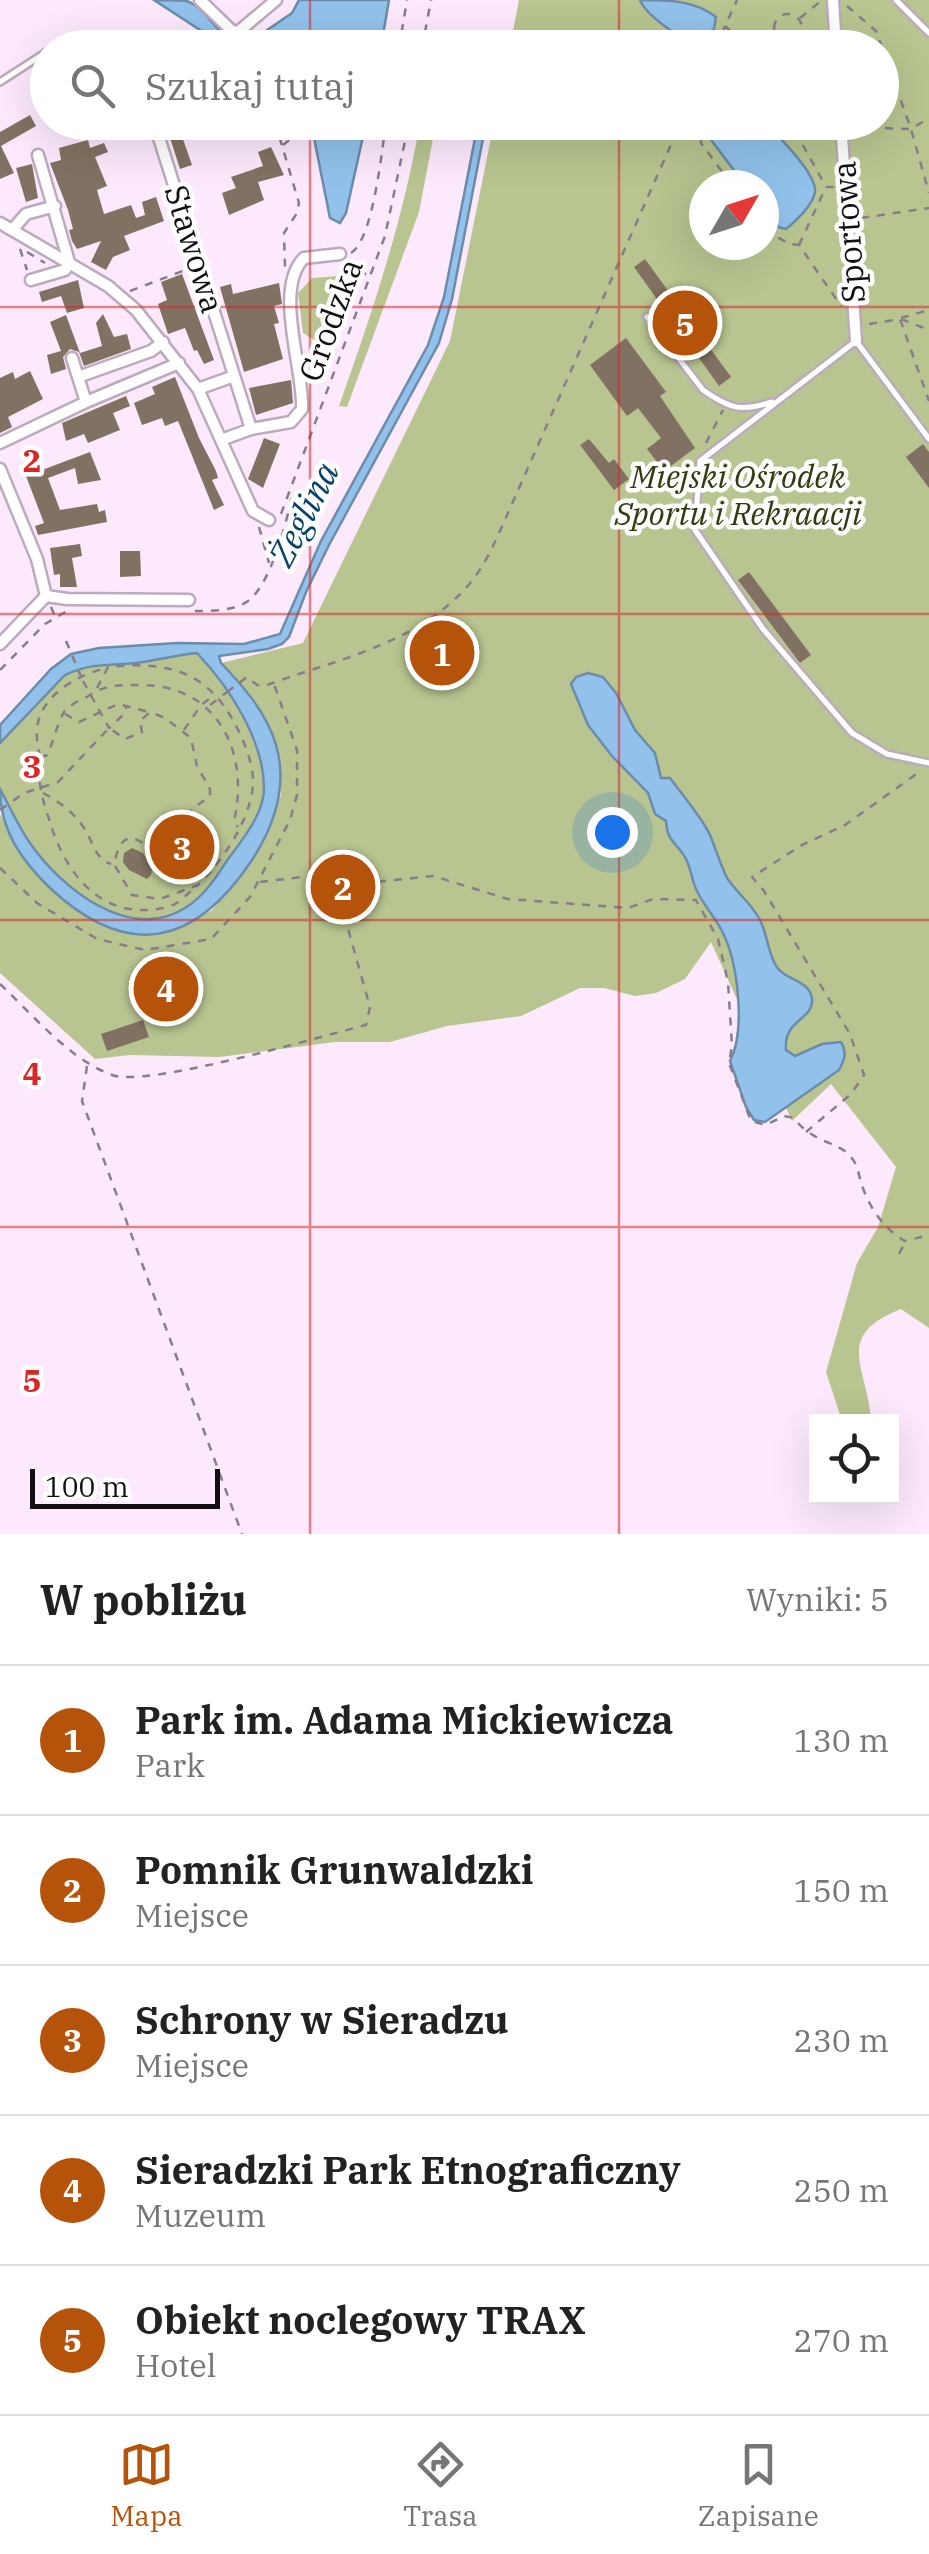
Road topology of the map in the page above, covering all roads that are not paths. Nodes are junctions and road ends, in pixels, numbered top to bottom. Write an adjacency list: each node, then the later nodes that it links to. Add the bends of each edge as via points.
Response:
1 (200, 0): 5 (street)
2 (276, 0): 6 (street)
3 (896, 0): 8 (lane)
4 (829, 2): 7 (street)
5 (231, 30)
6 (240, 30)
7 (833, 30)
8 (929, 32)
9 (30, 62): 10 (lane)
10 (0, 82)
11 (160, 140): 25 (street, Stawowa)
12 (843, 140): 22 (street, Sportowa)
13 (38, 156): 14 (street)
14 (54, 206): 16 (street, via 26,214); 18 (street)
15 (0, 223): 16 (street)
16 (15, 234): 18 (street)
17 (340, 254): 30 (street, via 300,261 290,301 302,409 292,422)
18 (69, 262): 19 (street, via 65,270); 21 (street, via 124,298)
19 (30, 280)
20 (647, 317): 28 (lane, via 703,390 745,410)
21 (163, 342): 24 (street); 26 (street)
22 (856, 342): 28 (lane); 31 (lane)
23 (72, 358): 26 (street)
24 (179, 363): 27 (street); 29 (street)
25 (234, 376): 27 (street); 30 (street, Stawowa)
26 (78, 378): 29 (street)
27 (198, 389): 32 (street)
28 (776, 401): 39 (lane, via 700,460 696,530 763,629 852,733 887,754)
29 (86, 402): 33 (street)
30 (251, 429): 32 (street)
31 (929, 438)
32 (221, 440): 35 (street)
33 (0, 443)
34 (0, 469): 36 (street)
35 (263, 518)
36 (46, 596): 37 (street); 38 (street)
37 (190, 606)
38 (0, 644)
39 (929, 764)

